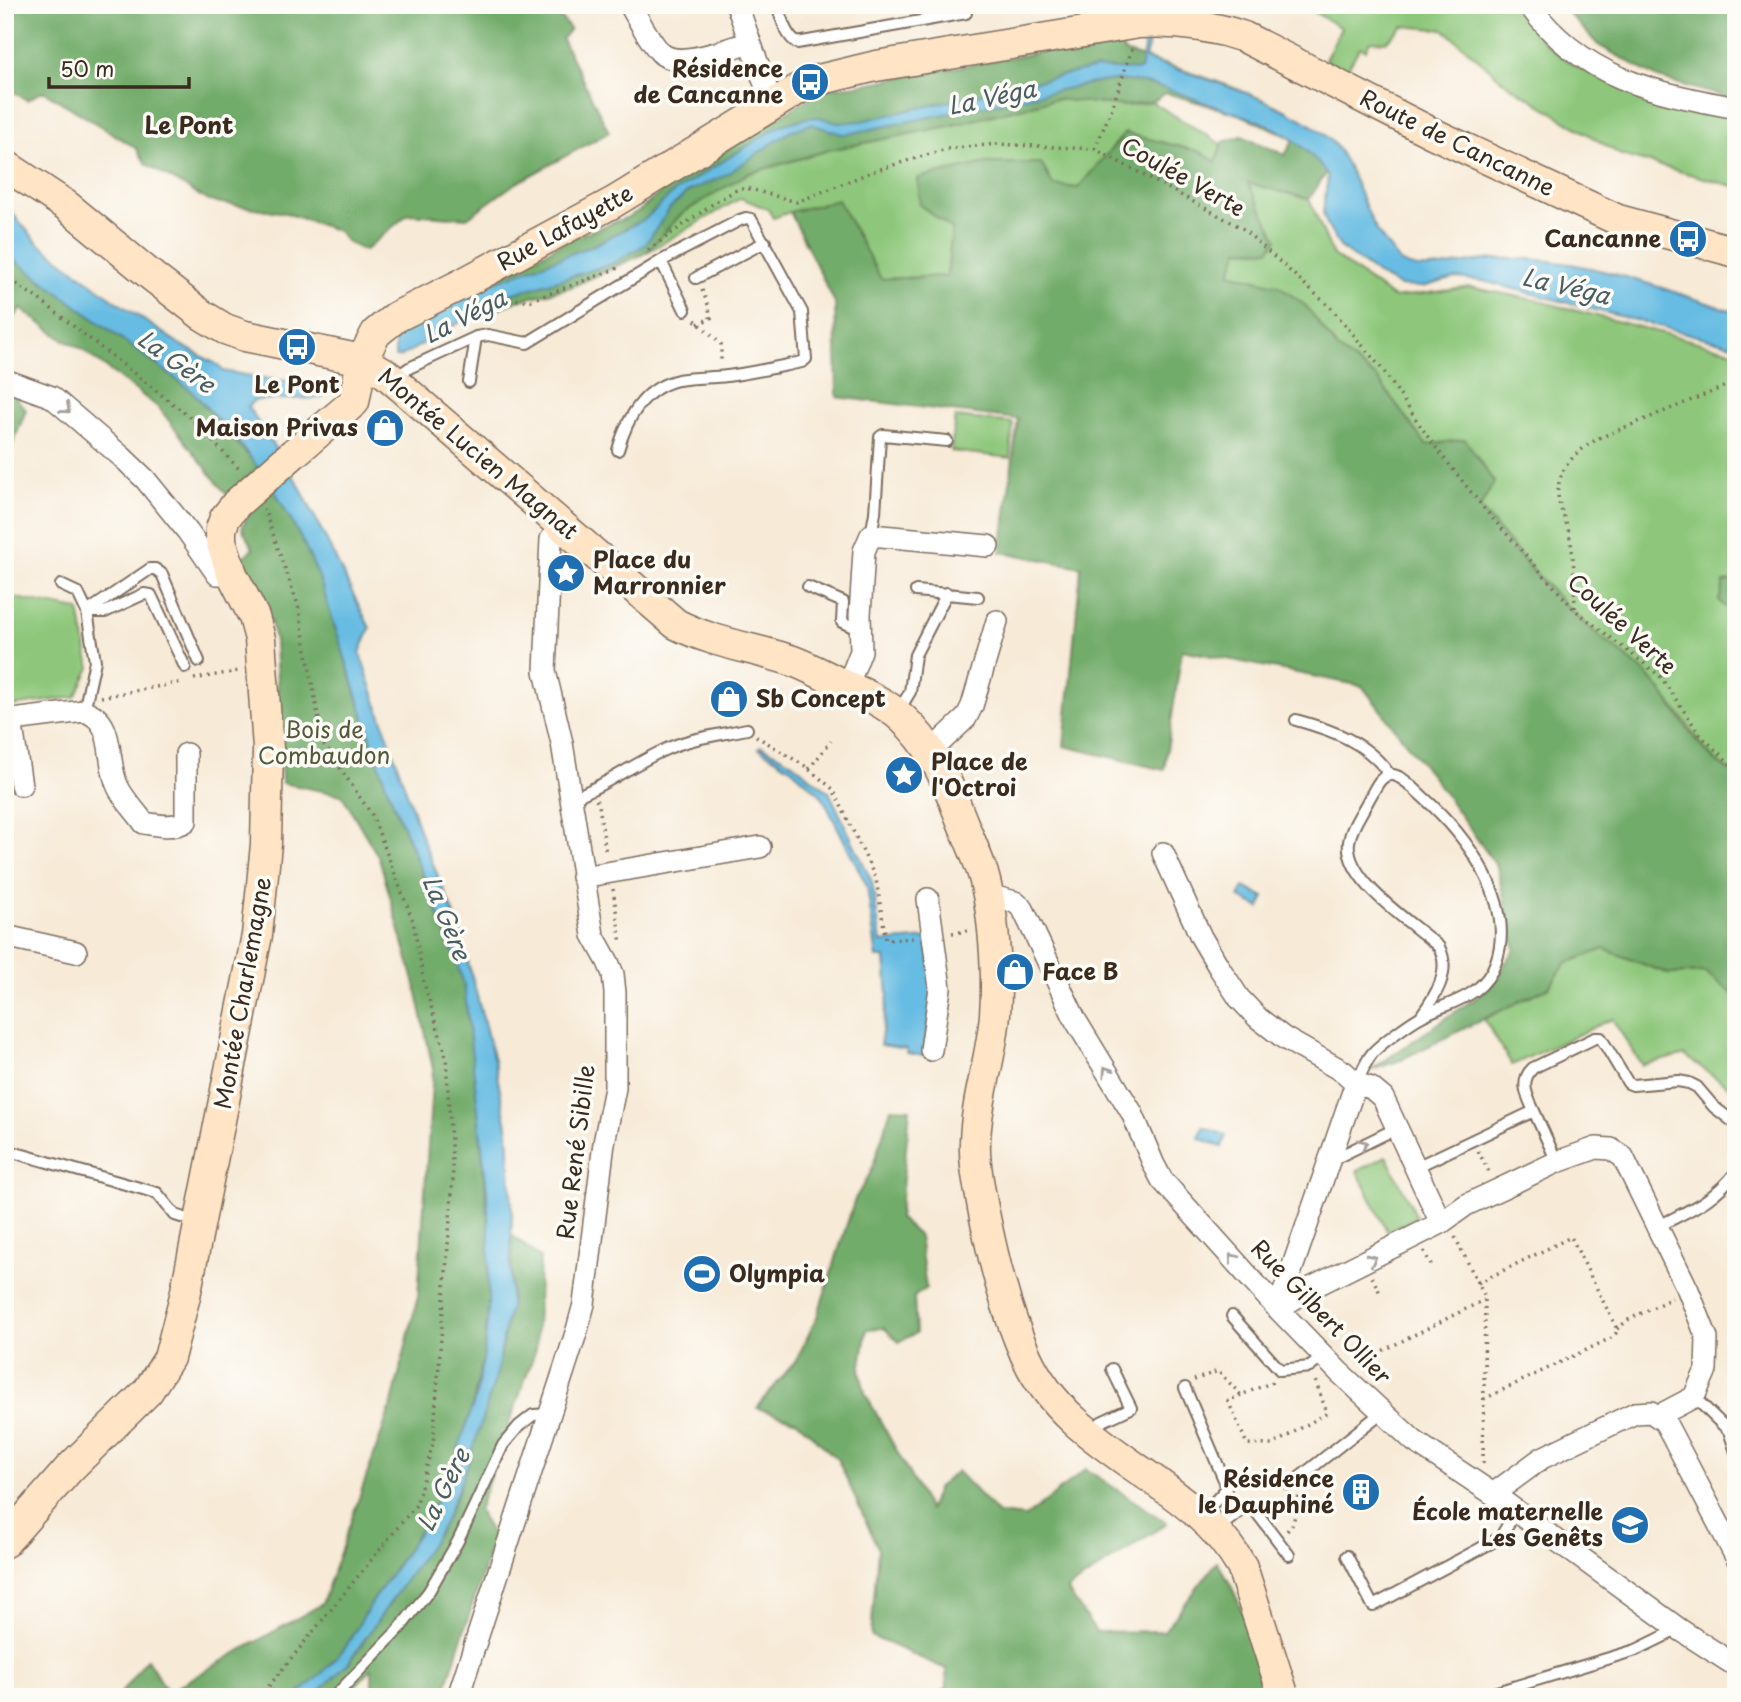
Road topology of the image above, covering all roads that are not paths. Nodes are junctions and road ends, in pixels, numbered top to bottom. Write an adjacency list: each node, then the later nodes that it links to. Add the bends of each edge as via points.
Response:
1 (630, 5): 7 (street, via 667,58 689,60)
2 (737, 5): 7 (street)
3 (777, 5): 5 (lane, via 786,30 797,43)
4 (1529, 5): 9 (street, via 1552,34 1591,65 1653,91)
5 (966, 13)
6 (1184, 14): 8 (main road, Rue Lafayette, via 840,74 810,82); 12 (main road, Route de Cancanne, via 1244,37 1430,132 1618,220)
7 (750, 42): 8 (street)
8 (772, 104): 17 (main road, Rue Lafayette, via 614,202 396,317 376,333)
9 (1736, 108)
10 (5, 165): 17 (main road, via 67,206 225,329 320,351)
11 (765, 243): 13 (lane, via 755,223 746,218); 14 (lane); 21 (lane, via 802,312 806,359 679,380 655,391 632,412)
12 (1736, 252)
13 (661, 261): 15 (lane); 16 (lane, via 527,343 488,335)
14 (696, 278)
15 (685, 310)
16 (476, 338): 17 (lane, via 409,368); 19 (lane)
17 (380, 371): 22 (main road, Montée Lucien Magnat); 25 (main road, Montée Charlemagne, bridge, via 354,402 225,518 221,541)
18 (5, 380): 25 (street, one-way to 25, via 52,397 145,479 217,575)
19 (469, 382)
20 (947, 441): 23 (lane, via 880,437)
21 (618, 450)
22 (563, 524): 36 (main road, Montée Lucien Magnat, via 676,624 794,662); 46 (street, Rue René Sibille, via 551,540 545,671)
23 (871, 535): 24 (street); 33 (street, via 864,551)
24 (989, 546)
25 (232, 574): 66 (main road, Montée Charlemagne, via 254,617 264,666 268,815 257,935)
26 (61, 585): 31 (lane, via 78,593)
27 (808, 587): 33 (lane, via 844,602 842,622)
28 (916, 591): 29 (lane)
29 (947, 593): 30 (lane); 38 (lane, via 915,655 910,692)
30 (978, 597)
31 (87, 612): 34 (lane, via 155,569 162,574); 35 (lane, via 105,612 144,594 152,595); 37 (lane, via 95,661)
32 (997, 621): 42 (street, via 972,706)
33 (860, 630): 36 (street, via 859,657)
34 (199, 661)
35 (185, 667)
36 (847, 687): 38 (main road, Montée Lucien Magnat)
37 (86, 705): 40 (street); 43 (street, via 102,721 118,787 144,822 159,826 186,821)
38 (897, 714): 42 (main road, Montée Lucien Magnat)
39 (1296, 720): 44 (lane, via 1348,737)
40 (8, 721): 45 (street)
41 (747, 729): 46 (lane, via 663,750)
42 (931, 751): 50 (main road, Montée Lucien Magnat)
43 (186, 754)
44 (1390, 775): 54 (lane, via 1380,780 1351,833 1349,854 1358,874 1444,956 1439,988); 54 (lane, via 1417,791 1453,826 1488,880 1501,927 1490,975 1466,997)
45 (21, 785)
46 (570, 799): 49 (street, Rue René Sibille)
47 (760, 847): 49 (street)
48 (1163, 852): 56 (street, via 1201,937 1239,998 1283,1038)
49 (582, 877): 75 (street, Rue René Sibille, via 593,934 613,974 615,1088 584,1304)
50 (988, 895): 68 (street, Rue Gilbert Ollier, one-way to 50, via 1162,1180 1128,1105 1076,1021 1023,909 1015,902); 78 (main road, Montée Lucien Magnat, via 995,1016 975,1142 984,1213 996,1267 1025,1354 1053,1399)
51 (928, 898): 55 (street, via 940,988)
52 (5, 936): 53 (street)
53 (76, 952)
54 (1421, 1016): 56 (lane, via 1372,1053)
55 (931, 1050)
56 (1356, 1083): 59 (street, via 1383,1098); 61 (street)
57 (1534, 1111): 58 (lane, via 1524,1087 1528,1073 1601,1038 1628,1083 1689,1083); 62 (lane); 63 (lane)
58 (1736, 1124)
59 (1397, 1128): 61 (lane, one-way to 59); 63 (street)
60 (9, 1151): 66 (lane, via 157,1193 175,1215)
61 (1329, 1161): 68 (street)
62 (1557, 1162): 65 (street, via 1466,1205); 67 (street, via 1596,1148 1611,1149 1623,1157)
63 (1416, 1167): 65 (street)
64 (1736, 1172): 67 (lane, via 1709,1200)
65 (1444, 1221): 68 (street, one-way to 65)
66 (200, 1223): 84 (main road, Montée Charlemagne, via 174,1341 159,1375)
67 (1658, 1226): 73 (street, via 1703,1325 1706,1370)
68 (1278, 1309): 70 (street, Rue Gilbert Ollier)
69 (1232, 1315): 70 (lane, via 1280,1370)
70 (1316, 1362): 74 (street, Rue Gilbert Ollier, via 1339,1372)
71 (1112, 1369): 78 (lane, via 1131,1408 1101,1422)
72 (1185, 1388): 83 (lane, via 1225,1482)
73 (1694, 1397): 76 (street); 77 (lane)
74 (1381, 1413): 80 (lane); 81 (street, Rue Gilbert Ollier)
75 (550, 1414): 90 (lane, via 533,1415 503,1445 429,1591); 91 (street, Rue René Sibille)
76 (1658, 1416): 81 (street, via 1635,1413); 87 (street)
77 (1733, 1428): 79 (lane)
78 (1091, 1436): 83 (main road, Montée Lucien Magnat)
79 (1736, 1452)
80 (1290, 1485)
81 (1487, 1490): 82 (street, Rue Gilbert Ollier)
82 (1516, 1511): 86 (lane, via 1500,1538 1373,1606); 88 (street, Rue Gilbert Ollier)
83 (1209, 1523): 85 (lane, via 1250,1504); 92 (main road, Montée Lucien Magnat, via 1242,1567)
84 (5, 1542)
85 (1289, 1555)
86 (1347, 1556)
87 (1736, 1557)
88 (1679, 1629): 89 (street, Rue Gilbert Ollier); 93 (lane, via 1636,1650)
89 (1736, 1666)
90 (334, 1697)
91 (458, 1697)
92 (1284, 1697)
93 (1480, 1697)

